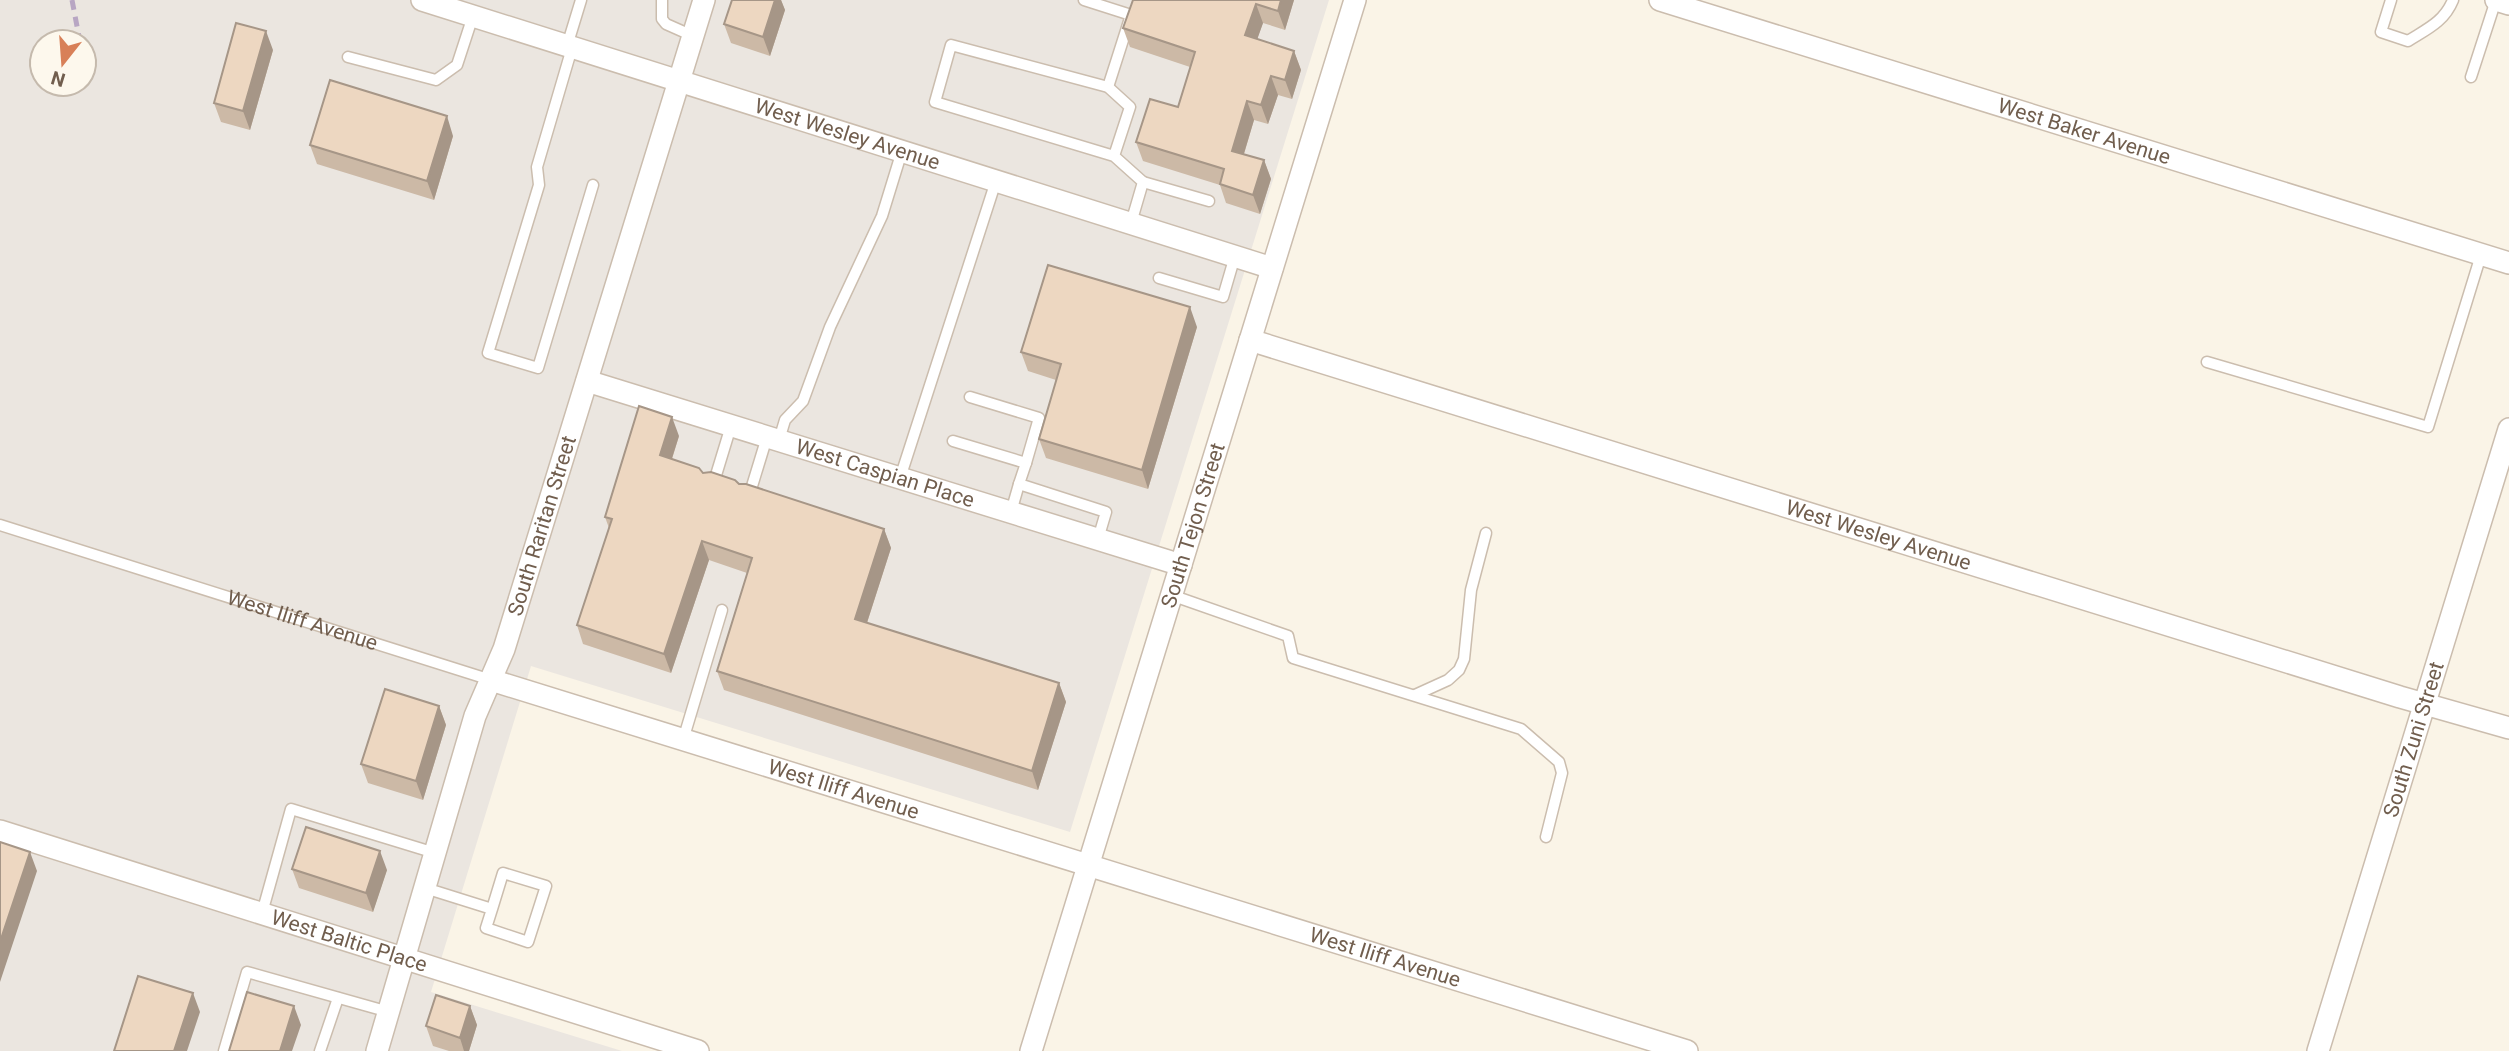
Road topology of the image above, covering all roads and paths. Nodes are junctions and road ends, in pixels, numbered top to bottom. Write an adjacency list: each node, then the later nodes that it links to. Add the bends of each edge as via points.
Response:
1 (425, 0): 12 (street, West Wesley Avenue)
2 (582, 0): 14 (lane)
3 (662, 0): 13 (lane, via 666,24)
4 (704, 0): 13 (street, South Raritan Street)
5 (1084, 0): 18 (lane, via 1131,15)
6 (1354, 0): 29 (street, South Tejon Street)
7 (1660, 0): 26 (street, West Baker Avenue)
8 (2391, 0): 9 (lane, via 2381,32 2408,41 2436,24)
9 (2453, 0)
10 (2496, 0): 11 (street); 16 (lane)
11 (2509, 4)
12 (473, 16): 14 (street, West Wesley Avenue); 15 (lane, via 457,65 436,80)
13 (693, 36): 17 (street, South Raritan Street)
14 (570, 47): 17 (street, West Wesley Avenue); 23 (lane, via 537,167 539,185 488,353 538,368)
15 (348, 57)
16 (2471, 76)
17 (679, 81): 19 (street, West Wesley Avenue); 33 (street, South Raritan Street)
18 (1108, 87): 20 (lane, via 1130,107); 20 (lane, via 951,46 936,102)
19 (902, 151): 21 (street, West Wesley Avenue); 37 (lane, via 882,216 830,327 803,401)
20 (1114, 156): 22 (lane)
21 (996, 181): 25 (street, West Wesley Avenue); 40 (lane)
22 (1143, 182): 24 (lane); 25 (lane)
23 (593, 185)
24 (1209, 201)
25 (1131, 223): 27 (street, West Wesley Avenue)
26 (2481, 255): 28 (street, West Baker Avenue); 32 (lane, via 2428,427)
27 (1235, 256): 29 (street, West Wesley Avenue); 30 (lane, via 1223,297)
28 (2509, 263)
29 (1272, 268): 31 (street, South Tejon Street)
30 (1159, 278)
31 (1250, 340): 48 (street, South Tejon Street); 53 (street, West Wesley Avenue)
32 (2207, 362)
33 (587, 381): 35 (street, West Caspian Place); 51 (street, South Raritan Street)
34 (970, 397): 39 (lane, via 1039,418)
35 (731, 426): 37 (street, West Caspian Place); 42 (lane)
36 (2509, 429): 53 (street, South Zuni Street)
37 (773, 439): 40 (street, West Caspian Place); 43 (lane)
38 (953, 441): 39 (lane)
39 (1026, 463): 41 (lane)
40 (900, 478): 44 (street, West Caspian Place)
41 (1019, 484): 44 (lane); 47 (lane, via 1106,512)
42 (713, 485)
43 (749, 496)
44 (1011, 512): 47 (street, West Caspian Place)
45 (0, 525): 51 (lane, West Iliff Avenue)
46 (1486, 533): 52 (lane, via 1471,590 1464,659 1448,680)
47 (1098, 540): 48 (street, West Caspian Place)
48 (1181, 565): 49 (street, South Tejon Street)
49 (1171, 595): 52 (lane, via 1287,636 1293,658); 59 (street, South Tejon Street)
50 (722, 611): 55 (lane)
51 (491, 680): 55 (street, West Iliff Avenue); 58 (street, South Raritan Street, via 475,716)
52 (1415, 695): 57 (lane, via 1521,729 1559,762 1562,773)
53 (2426, 702): 54 (street, West Wesley Avenue); 72 (street, South Zuni Street)
54 (2509, 728)
55 (683, 740): 59 (street, West Iliff Avenue)
56 (0, 831): 62 (street, West Baltic Place)
57 (1546, 838)
58 (435, 853): 60 (street, South Raritan Street); 62 (lane, via 291,809)
59 (1088, 865): 66 (street, West Iliff Avenue); 71 (street, South Tejon Street)
60 (425, 888): 61 (lane); 63 (street, South Raritan Street)
61 (492, 909): 61 (lane, via 486,928 528,942 546,886 503,873)
62 (262, 913): 63 (street, West Baltic Place)
63 (404, 958): 65 (street, South Raritan Street); 70 (street, West Baltic Place)
64 (338, 998): 65 (lane); 67 (lane, via 247,972); 68 (lane)
65 (388, 1012): 69 (street, South Raritan Street)
66 (1678, 1050)
67 (224, 1051)
68 (320, 1051)
69 (377, 1051)
70 (698, 1051)
71 (1031, 1051)
72 (2318, 1051)

